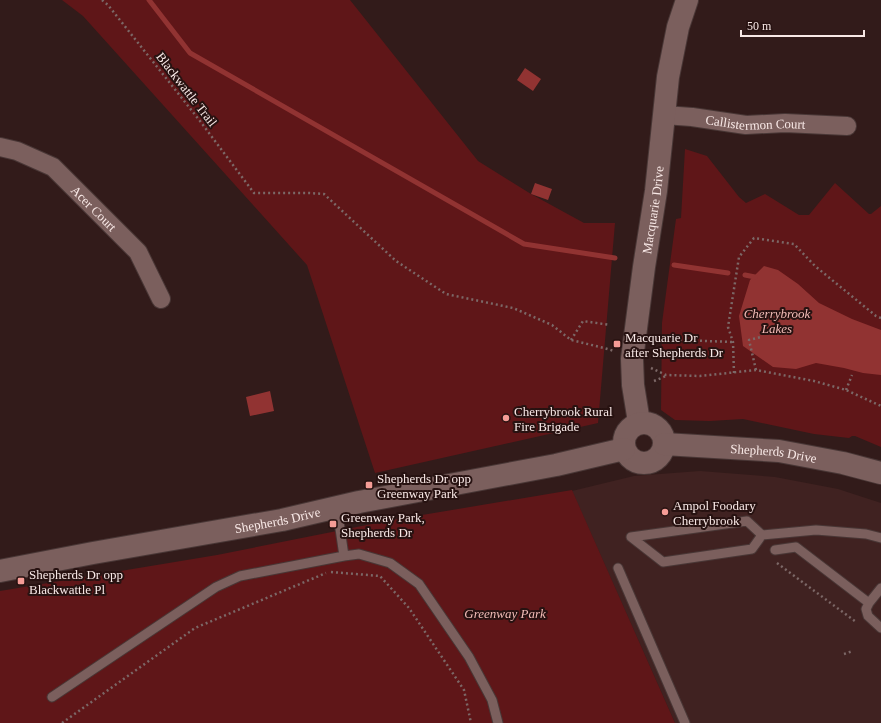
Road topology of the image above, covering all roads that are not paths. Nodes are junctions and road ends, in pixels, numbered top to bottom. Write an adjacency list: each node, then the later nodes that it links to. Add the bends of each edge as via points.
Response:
1 (687, 0): 2 (main road, Macquarie Drive, via 678,26)
2 (664, 115): 3 (street, Callistermon Court, via 746,126 785,123); 6 (main road, Macquarie Drive, via 632,359)
3 (847, 126)
4 (0, 148): 5 (street, Acer Court, via 17,151 53,167 138,252)
5 (161, 299)
6 (639, 422): 7 (main road, via 655,426 662,434); 8 (main road, via 624,436)
7 (664, 444): 8 (main road, via 658,457 646,463 633,460); 9 (main road, Shepherds Drive, via 779,451)
8 (624, 449): 10 (main road, Shepherds Drive)
9 (881, 473)
10 (337, 508): 14 (lane); 16 (main road, Shepherds Drive)
11 (762, 535): 11 (lane, via 752,549 663,562 631,537 747,521); 12 (lane, via 816,530 866,534)
12 (881, 538)
13 (775, 550): 18 (lane, via 796,547)
14 (344, 556): 20 (lane, via 240,576 216,587); 21 (lane, via 359,554 390,563 419,584 469,656 492,700)
15 (618, 568): 22 (lane)
16 (0, 571)
17 (881, 588): 18 (lane)
18 (869, 603): 19 (lane, via 866,609 868,616)
19 (881, 628)
20 (52, 697)
21 (498, 723)
22 (685, 723)

